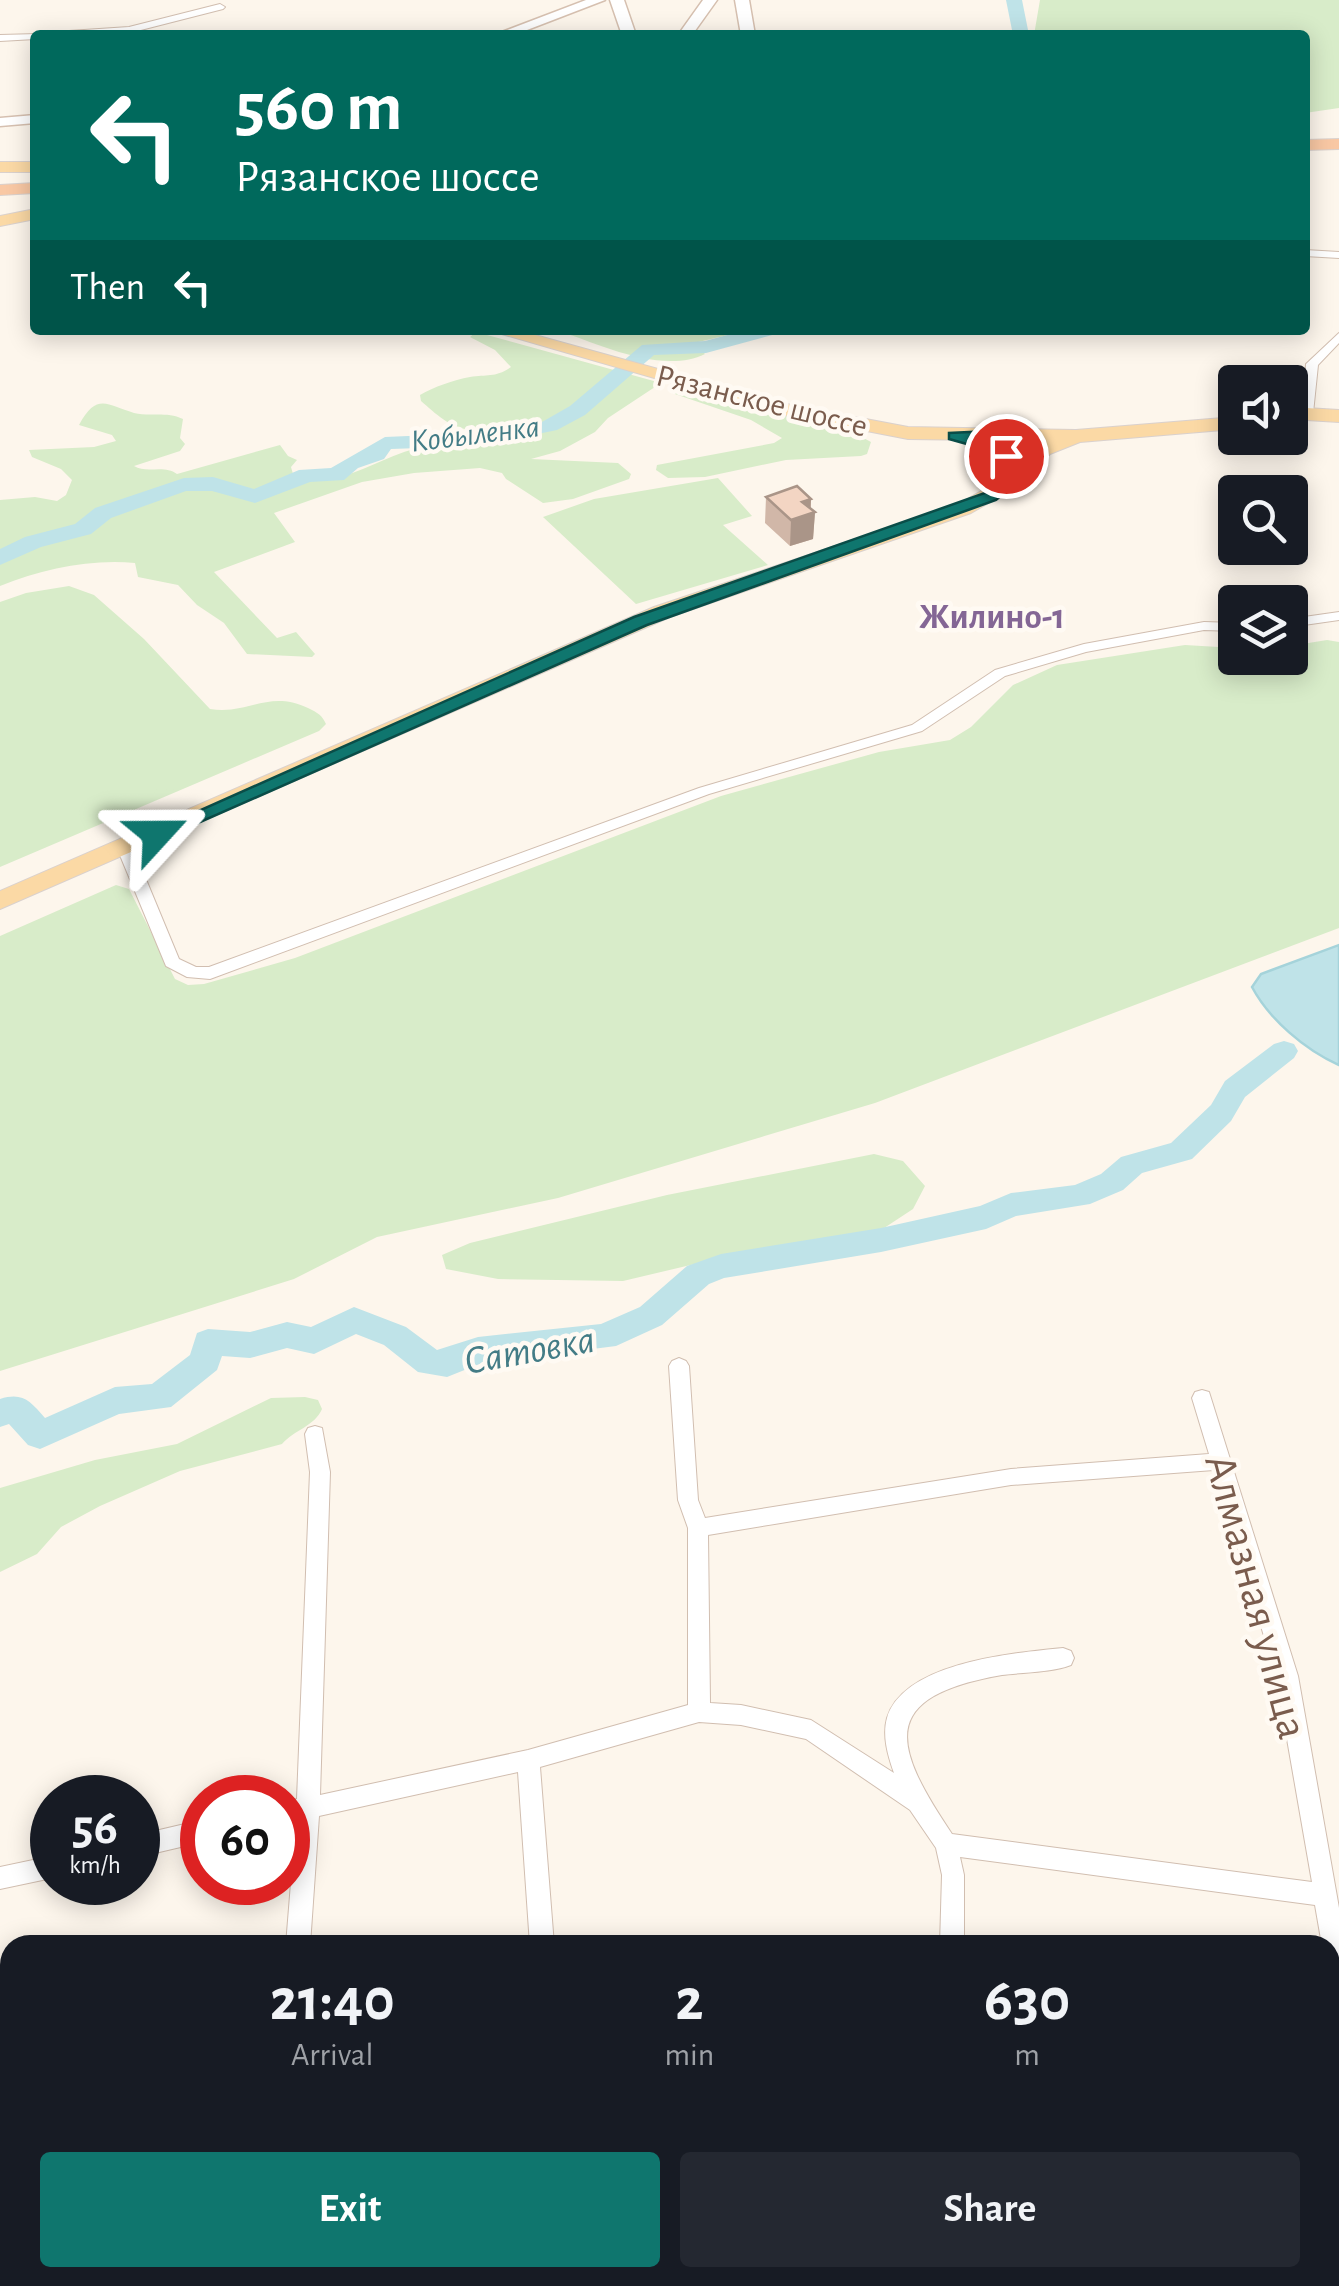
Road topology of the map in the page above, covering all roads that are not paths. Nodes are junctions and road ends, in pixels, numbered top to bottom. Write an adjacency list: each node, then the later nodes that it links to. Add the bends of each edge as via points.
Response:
1 (598, 0): 7 (main road)
2 (618, 0): 8 (main road)
3 (710, 0): 9 (main road)
4 (742, 0): 10 (main road)
5 (220, 7): 6 (street)
6 (128, 30)
7 (515, 30)
8 (627, 30)
9 (689, 30)
10 (747, 30)
11 (30, 36): 12 (street)
12 (0, 38)
13 (30, 119): 14 (main road)
14 (0, 122)
15 (1339, 127): 16 (highway)
16 (1310, 128)
17 (1339, 144): 18 (highway)
18 (1310, 145)
19 (30, 169): 20 (highway)
20 (0, 170)
21 (30, 188): 22 (highway)
22 (0, 190)
23 (1310, 253): 24 (street)
24 (1339, 255)
25 (516, 335): 35 (main road, Рязанское шоссе, via 830,421)
26 (1339, 336): 27 (street)
27 (1308, 377)
28 (1218, 416): 34 (main road, Рязанское шоссе)
29 (1308, 416): 30 (main road)
30 (1339, 416)
31 (1308, 418): 32 (main road)
32 (1339, 424)
33 (1218, 425): 36 (main road, Рязанское шоссе)
34 (1031, 434): 35 (main road, Рязанское шоссе); 36 (main road, Рязанское шоссе); 37 (main road)
35 (954, 436): 37 (main road, via 994,448)
36 (1076, 436): 37 (main road, via 1043,450)
37 (1017, 476): 41 (main road, via 964,508 588,642)
38 (1339, 616): 39 (street)
39 (1308, 620)
40 (1218, 626): 41 (street, via 1084,648 1000,673 917,728 704,791 210,973 172,962)
41 (124, 848): 42 (main road)
42 (0, 902)
43 (679, 1366): 47 (street, via 688,1500)
44 (1202, 1398): 46 (street, Алмазная улица)
45 (315, 1434): 51 (street, via 320,1472)
46 (1222, 1461): 47 (street, via 1012,1478); 57 (street, Алмазная улица, via 1288,1676)
47 (698, 1528): 49 (street)
48 (1063, 1658): 52 (street, via 970,1673 904,1706 898,1746)
49 (699, 1712): 50 (street); 52 (street, via 811,1730)
50 (528, 1760): 53 (street); 60 (street)
51 (300, 1775)
52 (918, 1802): 54 (street)
53 (310, 1807)
54 (946, 1844): 57 (street); 61 (street)
55 (30, 1872): 56 (street)
56 (0, 1878)
57 (1325, 1894): 62 (street, Алмазная улица)
58 (298, 1905): 59 (street)
59 (298, 1935)
60 (541, 1935)
61 (952, 1935)
62 (1332, 1935)

